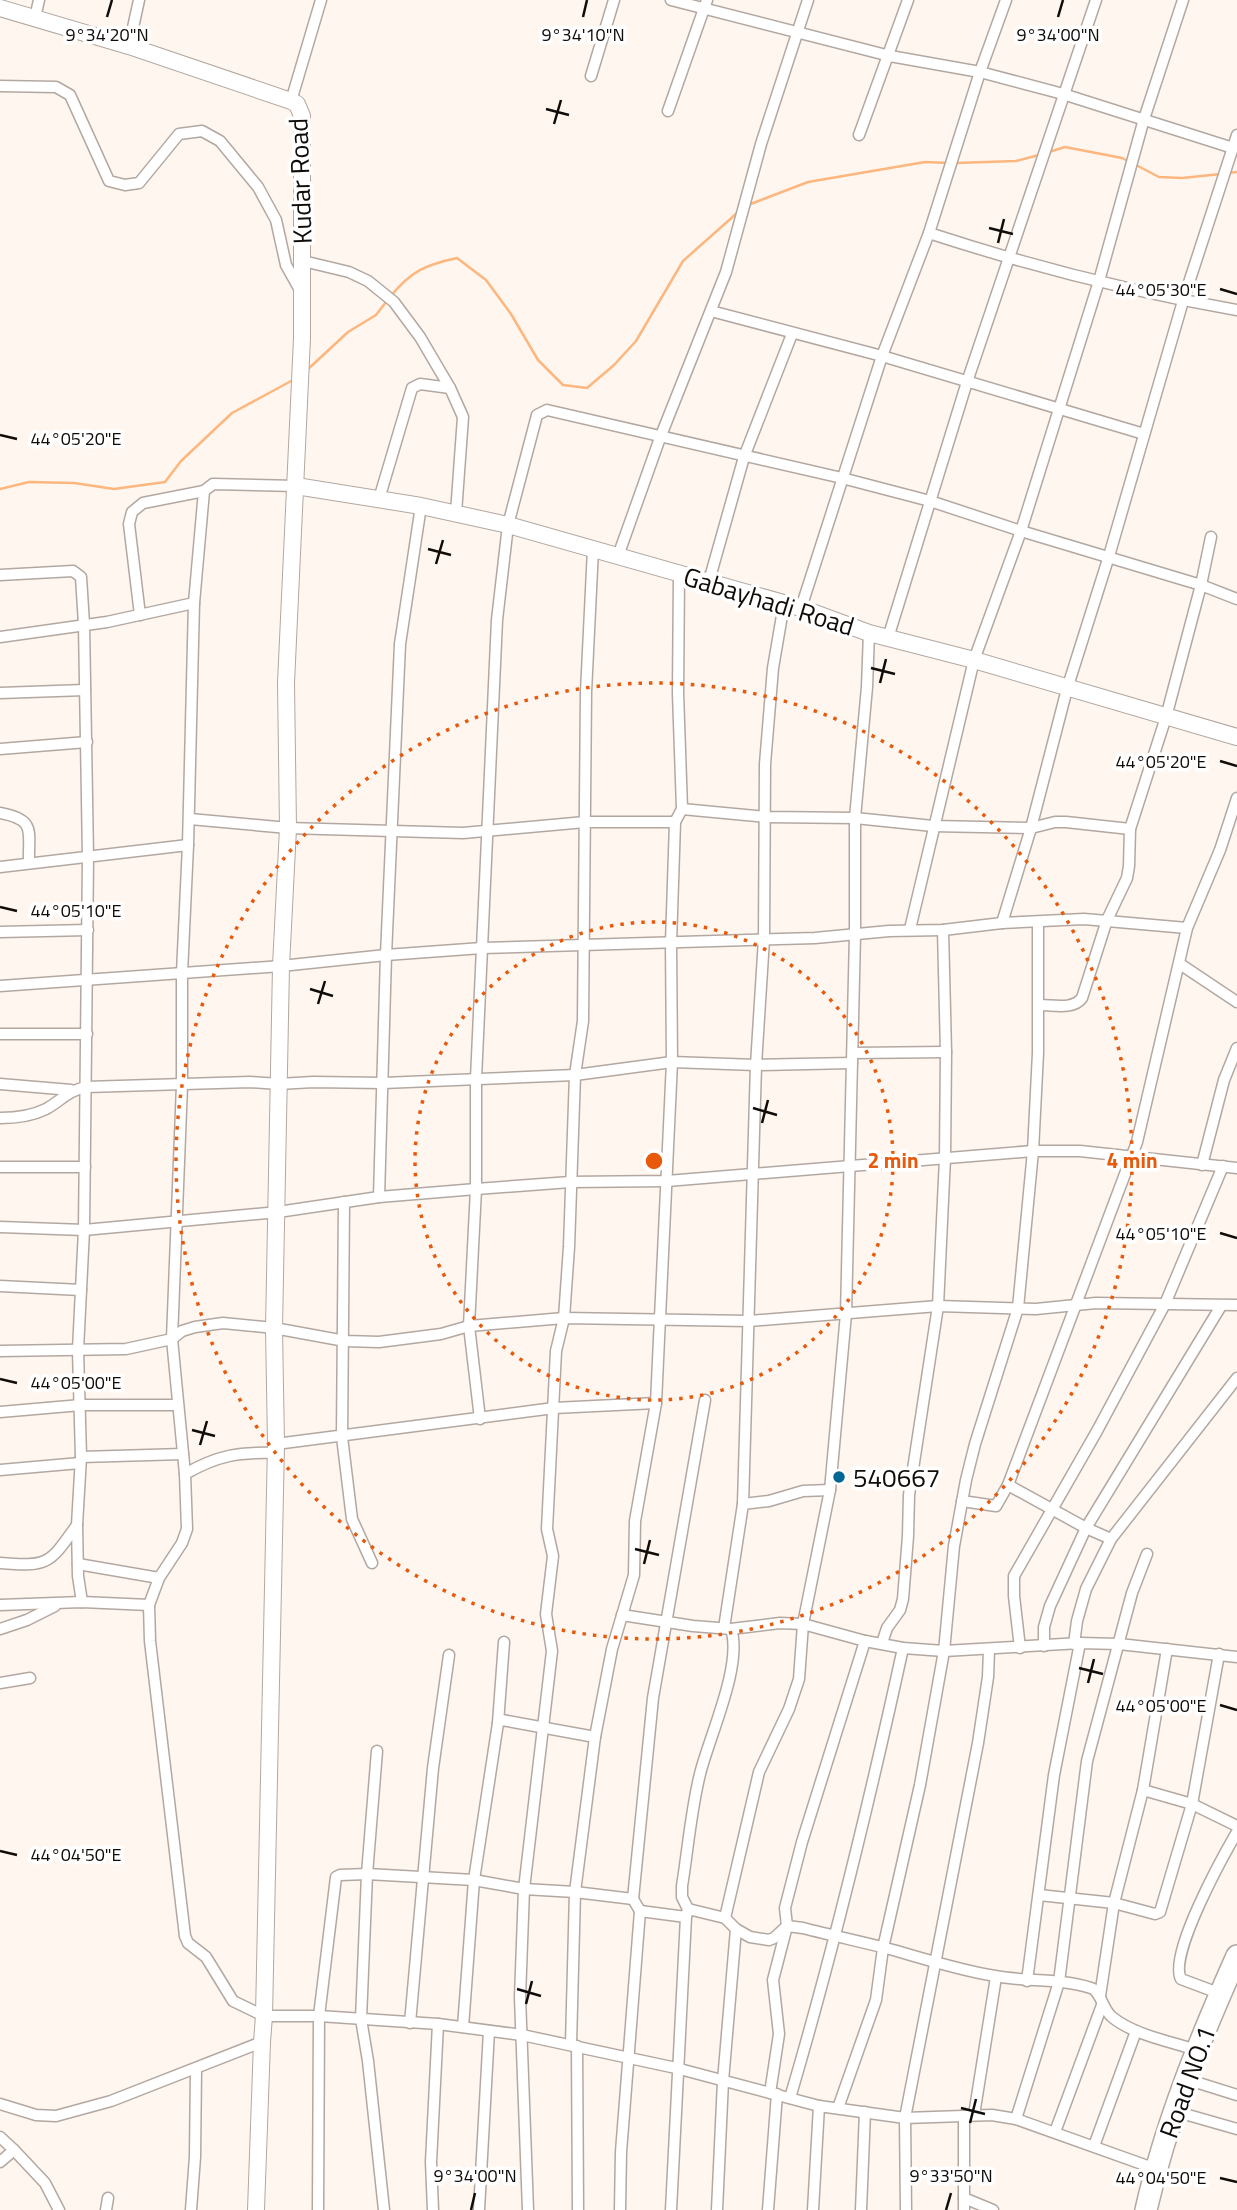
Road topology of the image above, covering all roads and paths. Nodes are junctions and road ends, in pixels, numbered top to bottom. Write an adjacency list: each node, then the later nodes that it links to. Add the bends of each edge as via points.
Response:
1 (39, 0): 13 (street)
2 (139, 0): 15 (street)
3 (321, 0): 21 (street)
4 (614, 0): 18 (street)
5 (671, 0): 11 (street)
6 (808, 0): 14 (street)
7 (908, 0): 16 (street)
8 (1006, 0): 17 (street)
9 (1096, 0): 20 (street)
10 (1183, 0): 23 (street)
11 (706, 4): 14 (street); 22 (street)
12 (0, 8): 13 (street, Kudar Road)
13 (35, 18): 15 (street, Kudar Road)
14 (796, 33): 16 (street); 34 (street)
15 (130, 46): 21 (street, Kudar Road)
16 (890, 55): 17 (street); 24 (street)
17 (979, 72): 20 (street); 27 (street)
18 (591, 76)
19 (0, 86): 31 (street, via 56,87 70,95 109,181 125,185 139,183 179,134 202,131 220,141 258,187 276,220 286,265)
20 (1063, 93): 23 (street); 28 (street)
21 (291, 101): 29 (street, Kudar Road, via 302,116)
22 (668, 111)
23 (1144, 119): 26 (street); 30 (street)
24 (859, 135)
25 (1237, 135): 26 (street)
26 (1233, 148): 32 (street)
27 (929, 233): 28 (street); 36 (street)
28 (1008, 259): 30 (street); 37 (street)
29 (303, 261): 31 (street, Kudar Road); 38 (street, via 349,272 394,302)
30 (1099, 281): 32 (street); 39 (street)
31 (302, 293): 44 (street, Kudar Road)
32 (1183, 301): 33 (street); 40 (street)
33 (1237, 310)
34 (711, 311): 35 (street); 41 (street)
35 (792, 334): 36 (street); 42 (street)
36 (882, 356): 37 (street); 43 (street)
37 (967, 382): 39 (street); 47 (street)
38 (450, 388): 46 (street, via 420,384 412,388); 49 (street, via 463,417)
39 (1058, 408): 40 (street); 51 (street)
40 (1144, 434): 55 (street)
41 (660, 438): 42 (street); 50 (street, via 541,412); 54 (street)
42 (744, 457): 43 (street); 58 (street)
43 (842, 478): 47 (street); 63 (street)
44 (296, 486): 45 (street, via 212,484); 46 (street, Gabayhadi Road); 86 (street, Kudar Road, via 286,683)
45 (204, 491): 61 (street); 64 (street, via 143,503 132,512 129,524)
46 (379, 499): 48 (street, Gabayhadi Road)
47 (930, 501): 51 (street); 68 (street)
48 (421, 506): 49 (street, Gabayhadi Road); 90 (street, via 400,644)
49 (456, 513): 50 (street, Gabayhadi Road)
50 (508, 525): 53 (street, Gabayhadi Road); 89 (street, via 497,620)
51 (1021, 531): 55 (street); 69 (street)
52 (1211, 537): 59 (street)
53 (593, 549): 54 (street, Gabayhadi Road); 83 (street)
54 (618, 556): 56 (street, Gabayhadi Road)
55 (1110, 556): 59 (street); 70 (street)
56 (679, 573): 58 (street, Gabayhadi Road); 78 (street)
57 (0, 575): 65 (street, via 77,573)
58 (709, 582): 62 (street, Gabayhadi Road)
59 (1201, 585): 60 (street); 73 (street)
60 (1237, 599)
61 (194, 603): 64 (street); 82 (street)
62 (784, 604): 63 (street, Gabayhadi Road); 80 (street, via 765,764)
63 (801, 608): 66 (street, Gabayhadi Road)
64 (140, 615): 65 (street)
65 (84, 624): 67 (street); 71 (street)
66 (869, 633): 68 (street, Gabayhadi Road); 81 (street)
67 (0, 637)
68 (888, 638): 69 (street, Gabayhadi Road)
69 (974, 660): 70 (street, Gabayhadi Road); 85 (street)
70 (1067, 689): 73 (street, Gabayhadi Road); 87 (street)
71 (85, 690): 72 (street); 75 (street)
72 (0, 693)
73 (1166, 717): 74 (street, Gabayhadi Road); 88 (street)
74 (1237, 737)
75 (87, 742): 76 (street); 92 (street)
76 (0, 749)
77 (1237, 798): 98 (street)
78 (682, 809): 80 (street); 84 (street)
79 (0, 813): 93 (street, via 25,822)
80 (767, 817): 81 (street); 104 (street)
81 (855, 818): 85 (street); 103 (street)
82 (190, 819): 86 (street); 91 (street)
83 (584, 822): 84 (street); 89 (street); 106 (street)
84 (675, 822): 105 (street)
85 (933, 826): 87 (street); 99 (street)
86 (288, 828): 90 (street); 110 (street, Kudar Road)
87 (1031, 828): 88 (street, via 1066,822); 97 (street)
88 (1130, 829): 95 (street, via 1127,878)
89 (487, 831): 90 (street); 107 (street)
90 (391, 832): 108 (street)
91 (188, 845): 92 (street); 111 (street)
92 (88, 858): 93 (street); 100 (street)
93 (29, 863): 94 (street)
94 (0, 867)
95 (1107, 920): 96 (street); 98 (street); 115 (street, via 1078,1004)
96 (1038, 922): 97 (street); 115 (street)
97 (1002, 923): 101 (street)
98 (1187, 928): 109 (street)
99 (910, 929): 101 (street); 103 (street)
100 (88, 930): 102 (street); 112 (street)
101 (943, 930): 119 (street)
102 (0, 932)
103 (855, 935): 104 (street); 120 (street)
104 (764, 939): 105 (street); 122 (street)
105 (671, 943): 106 (street); 121 (street)
106 (585, 945): 107 (street); 123 (street, via 583,1021)
107 (482, 948): 108 (street); 124 (street)
108 (386, 954): 110 (street); 125 (street)
109 (1180, 964): 114 (street); 133 (street)
110 (281, 966): 111 (street); 127 (street, Kudar Road)
111 (182, 973): 112 (street); 128 (street)
112 (88, 978): 113 (street); 117 (street)
113 (0, 986)
114 (1237, 1002)
115 (1040, 1005): 132 (street)
116 (0, 1034): 117 (street)
117 (87, 1034): 129 (street)
118 (1237, 1048): 135 (street)
119 (946, 1052): 120 (street); 134 (street)
120 (852, 1058): 122 (street); 136 (street)
121 (672, 1062): 122 (street); 123 (street); 142 (street)
122 (756, 1065): 141 (street)
123 (575, 1075): 124 (street); 143 (street)
124 (476, 1079): 125 (street); 144 (street)
125 (383, 1083): 127 (street); 145 (street)
126 (0, 1084): 130 (street)
127 (279, 1084): 128 (street); 147 (street, Kudar Road)
128 (182, 1085): 129 (street); 148 (street)
129 (86, 1087): 130 (street); 139 (street)
130 (71, 1090): 131 (street, via 31,1115)
131 (0, 1118)
132 (1033, 1151): 133 (street); 134 (street); 158 (street)
133 (1132, 1157): 135 (street); 154 (street)
134 (945, 1158): 136 (street); 156 (street)
135 (1202, 1165): 137 (street)
136 (851, 1166): 141 (street); 159 (street)
137 (1223, 1166): 140 (street); 153 (street)
138 (0, 1167): 139 (street)
139 (85, 1167): 150 (street)
140 (1237, 1168)
141 (753, 1174): 142 (street); 162 (street)
142 (667, 1181): 143 (street); 161 (street)
143 (570, 1182): 144 (street); 160 (street)
144 (477, 1189): 145 (street); 163 (street)
145 (379, 1197): 146 (street)
146 (344, 1202): 147 (street); 166 (street)
147 (278, 1212): 148 (street); 164 (street, Kudar Road)
148 (176, 1221): 150 (street); 165 (street)
149 (0, 1227): 150 (street)
150 (84, 1230): 152 (street)
151 (0, 1286): 152 (street)
152 (81, 1290): 167 (street)
153 (1165, 1304): 154 (street); 157 (street); 187 (street)
154 (1075, 1305): 158 (street); 183 (street)
155 (1237, 1305): 157 (street)
156 (938, 1306): 158 (street); 159 (street); 207 (street, via 908,1495 904,1600)
157 (1221, 1306): 189 (street)
158 (1018, 1308): 185 (street)
159 (846, 1314): 162 (street); 184 (street)
160 (564, 1318): 161 (street); 163 (street); 174 (street, via 556,1352)
161 (662, 1321): 162 (street); 171 (street)
162 (749, 1321): 186 (street)
163 (469, 1326): 166 (street, via 410,1340); 176 (street)
164 (274, 1328): 165 (street, via 209,1325 183,1331); 166 (street); 178 (street, Kudar Road)
165 (172, 1339): 167 (street, via 126,1349); 173 (street)
166 (345, 1341): 177 (street)
167 (78, 1350): 168 (street); 172 (street)
168 (0, 1351)
169 (1237, 1378): 190 (street)
170 (705, 1400): 201 (street)
171 (656, 1403): 174 (street); 200 (street, via 635,1521 635,1572)
172 (81, 1405): 173 (street); 175 (street); 180 (street)
173 (177, 1405): 179 (street)
174 (554, 1408): 176 (street); 222 (street, via 548,1529 553,1556 546,1614 552,1651)
175 (0, 1412)
176 (480, 1419): 177 (street)
177 (342, 1437): 178 (street); 193 (street, via 352,1519)
178 (276, 1449): 182 (street, via 218,1457); 252 (street, Kudar Road)
179 (183, 1454): 180 (street); 182 (street)
180 (81, 1460): 181 (street); 188 (street)
181 (0, 1470)
182 (185, 1474): 195 (street, via 187,1529)
183 (1008, 1485): 185 (street, via 996,1506); 187 (street)
184 (830, 1490): 186 (street); 202 (street)
185 (962, 1501): 215 (street)
186 (743, 1504): 203 (street)
187 (1052, 1510): 189 (street); 212 (street, via 1014,1576)
188 (77, 1525): 192 (street, via 43,1564); 194 (street)
189 (1086, 1528): 190 (street); 210 (street, via 1046,1616)
190 (1111, 1539): 208 (street, via 1086,1590 1077,1621)
191 (1147, 1554): 209 (street)
192 (0, 1563)
193 (372, 1563)
194 (78, 1564): 195 (street); 196 (street)
195 (159, 1578): 199 (street)
196 (82, 1602): 197 (street); 199 (street)
197 (59, 1604): 198 (street); 204 (street)
198 (0, 1605)
199 (149, 1605): 252 (street, via 186,1940 206,1957 233,2001)
200 (622, 1615): 201 (street); 223 (street)
201 (666, 1622): 203 (street); 236 (street, via 653,1698)
202 (803, 1624): 203 (street); 205 (street); 240 (street, via 799,1679 759,1772)
203 (727, 1628): 239 (street, via 734,1650 700,1775 682,1886)
204 (0, 1629)
205 (865, 1641): 207 (street); 241 (street, via 802,1842 785,1908)
206 (504, 1642): 221 (street)
207 (882, 1643): 211 (street)
208 (1077, 1644): 209 (street); 210 (street); 234 (street)
209 (1119, 1644): 213 (street); 235 (street, via 1087,1761)
210 (1044, 1646): 212 (street)
211 (903, 1647): 215 (street); 243 (street)
212 (1020, 1648): 214 (street)
213 (1167, 1649): 216 (street); 225 (street)
214 (989, 1650): 215 (street); 246 (street, via 978,1743)
215 (944, 1651): 244 (street)
216 (1219, 1654): 218 (street); 226 (street)
217 (449, 1655): 230 (street)
218 (1237, 1657)
219 (30, 1678): 220 (street)
220 (0, 1683)
221 (498, 1723): 222 (street, via 502,1720); 231 (street)
222 (542, 1729): 223 (street); 232 (street)
223 (595, 1737): 233 (street)
224 (377, 1751): 229 (street)
225 (1143, 1790): 226 (street); 237 (street)
226 (1192, 1804): 227 (street); 237 (street, via 1160,1912)
227 (1237, 1826)
228 (1237, 1832): 250 (street, via 1207,1887 1178,1969 1181,1979)
229 (367, 1874): 230 (street); 253 (street, via 340,1875 335,1880); 254 (street)
230 (422, 1877): 231 (street); 255 (street)
231 (474, 1880): 232 (street); 257 (street)
232 (524, 1889): 233 (street); 260 (street)
233 (575, 1892): 236 (street); 262 (street)
234 (1039, 1895): 235 (street); 248 (street)
235 (1069, 1898): 237 (street); 249 (street)
236 (633, 1899): 238 (street)
237 (1114, 1903): 251 (street)
238 (640, 1911): 239 (street); 264 (street)
239 (687, 1913): 240 (street); 265 (street)
240 (724, 1917): 242 (street)
241 (787, 1926): 242 (street, via 769,1940); 243 (street); 269 (street, via 773,1980 779,2034)
242 (736, 1929): 268 (street)
243 (835, 1937): 244 (street); 271 (street)
244 (883, 1948): 246 (street); 274 (street, via 873,2014)
245 (1237, 1956): 250 (highway, Road NO.1)
246 (933, 1962): 247 (street); 278 (street)
247 (996, 1977): 248 (street); 277 (street)
248 (1027, 1981): 249 (street)
249 (1059, 1982): 251 (street, via 1092,1988); 279 (street)
250 (1221, 1994): 263 (highway, Road NO.1)
251 (1101, 2001): 259 (street, via 1110,2016); 281 (street)
252 (264, 2015): 253 (street); 261 (street, Kudar Road)
253 (319, 2016): 254 (street); 293 (street)
254 (361, 2019): 255 (street); 294 (street)
255 (410, 2023): 256 (street)
256 (438, 2024): 257 (street); 295 (street)
257 (463, 2027): 258 (street)
258 (489, 2031): 260 (street); 296 (street)
259 (1136, 2031): 263 (street); 283 (street)
260 (522, 2035): 262 (street); 297 (street)
261 (262, 2042): 266 (street); 292 (street, Kudar Road)
262 (574, 2045): 264 (street); 298 (street)
263 (1196, 2050): 267 (highway, Road NO.1)
264 (628, 2058): 265 (street); 299 (street)
265 (676, 2068): 268 (street); 300 (street)
266 (197, 2069): 272 (street, via 56,2116); 291 (street)
267 (1185, 2079): 270 (street); 275 (highway, Road NO.1)
268 (723, 2081): 269 (street); 301 (street)
269 (774, 2093): 271 (street); 302 (street)
270 (1237, 2095)
271 (790, 2098): 273 (street)
272 (0, 2104)
273 (819, 2106): 274 (street); 303 (street)
274 (838, 2108): 276 (street)
275 (1174, 2111): 280 (street); 286 (highway, Road NO.1)
276 (865, 2112): 278 (street); 304 (street)
277 (969, 2116): 278 (street); 279 (street); 288 (street)
278 (905, 2118): 305 (street)
279 (1016, 2119): 281 (street)
280 (1236, 2127)
281 (1055, 2132): 283 (street)
282 (0, 2137): 284 (street)
283 (1094, 2146): 286 (street)
284 (13, 2150): 285 (street); 289 (street, via 45,2183)
285 (0, 2162)
286 (1156, 2169): 307 (highway, Road NO.1)
287 (108, 2198): 290 (street)
288 (964, 2204): 306 (street)
289 (59, 2210)
290 (106, 2210)
291 (191, 2210)
292 (256, 2210)
293 (318, 2210)
294 (384, 2210)
295 (433, 2210)
296 (479, 2210)
297 (528, 2210)
298 (578, 2210)
299 (620, 2210)
300 (671, 2210)
301 (717, 2210)
302 (768, 2210)
303 (813, 2210)
304 (861, 2210)
305 (906, 2210)
306 (993, 2210)
307 (1146, 2210)

